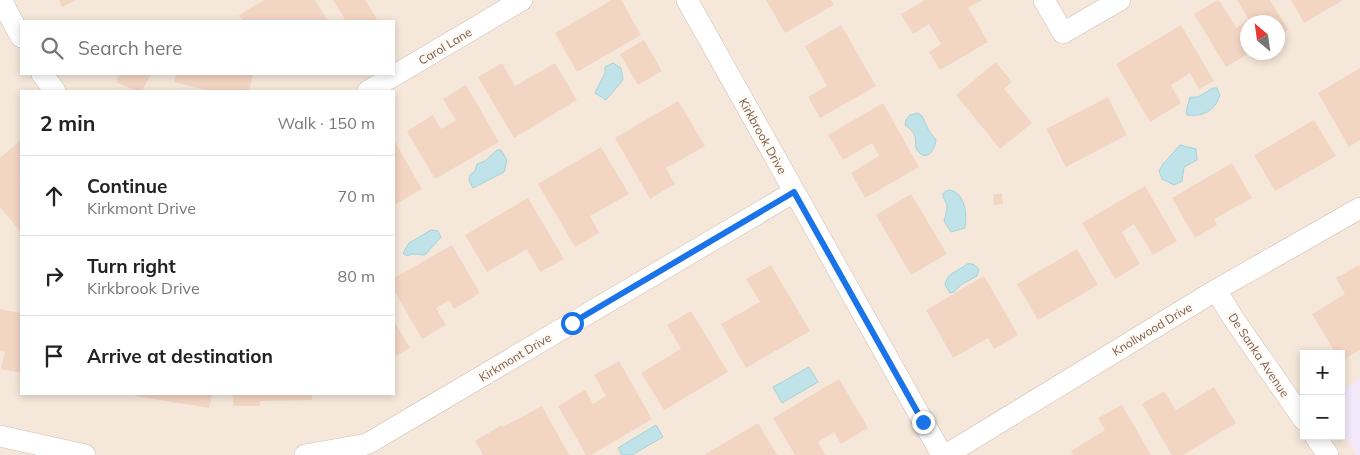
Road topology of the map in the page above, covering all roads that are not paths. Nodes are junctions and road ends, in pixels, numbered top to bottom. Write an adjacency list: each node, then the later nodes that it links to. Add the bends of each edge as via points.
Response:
1 (1, 0): 6 (street)
2 (522, 0): 9 (street, Carol Lane)
3 (687, 0): 10 (street, Kirkbrook Drive)
4 (1044, 0): 5 (street, via 1063,33)
5 (1120, 0)
6 (20, 35)
7 (43, 75): 8 (street)
8 (54, 90)
9 (370, 90)
10 (794, 192): 17 (street, Kirkmont Drive, via 367,444); 18 (street, Kirkbrook Drive)
11 (1360, 208): 12 (street, Knollwood Drive)
12 (1216, 290): 13 (street, De Sanka Avenue); 19 (street, Knollwood Drive)
13 (1300, 414)
14 (0, 436): 16 (street)
15 (1318, 440): 20 (street)
16 (84, 455)
17 (305, 455)
18 (942, 455)
19 (946, 455)
20 (1328, 455)

